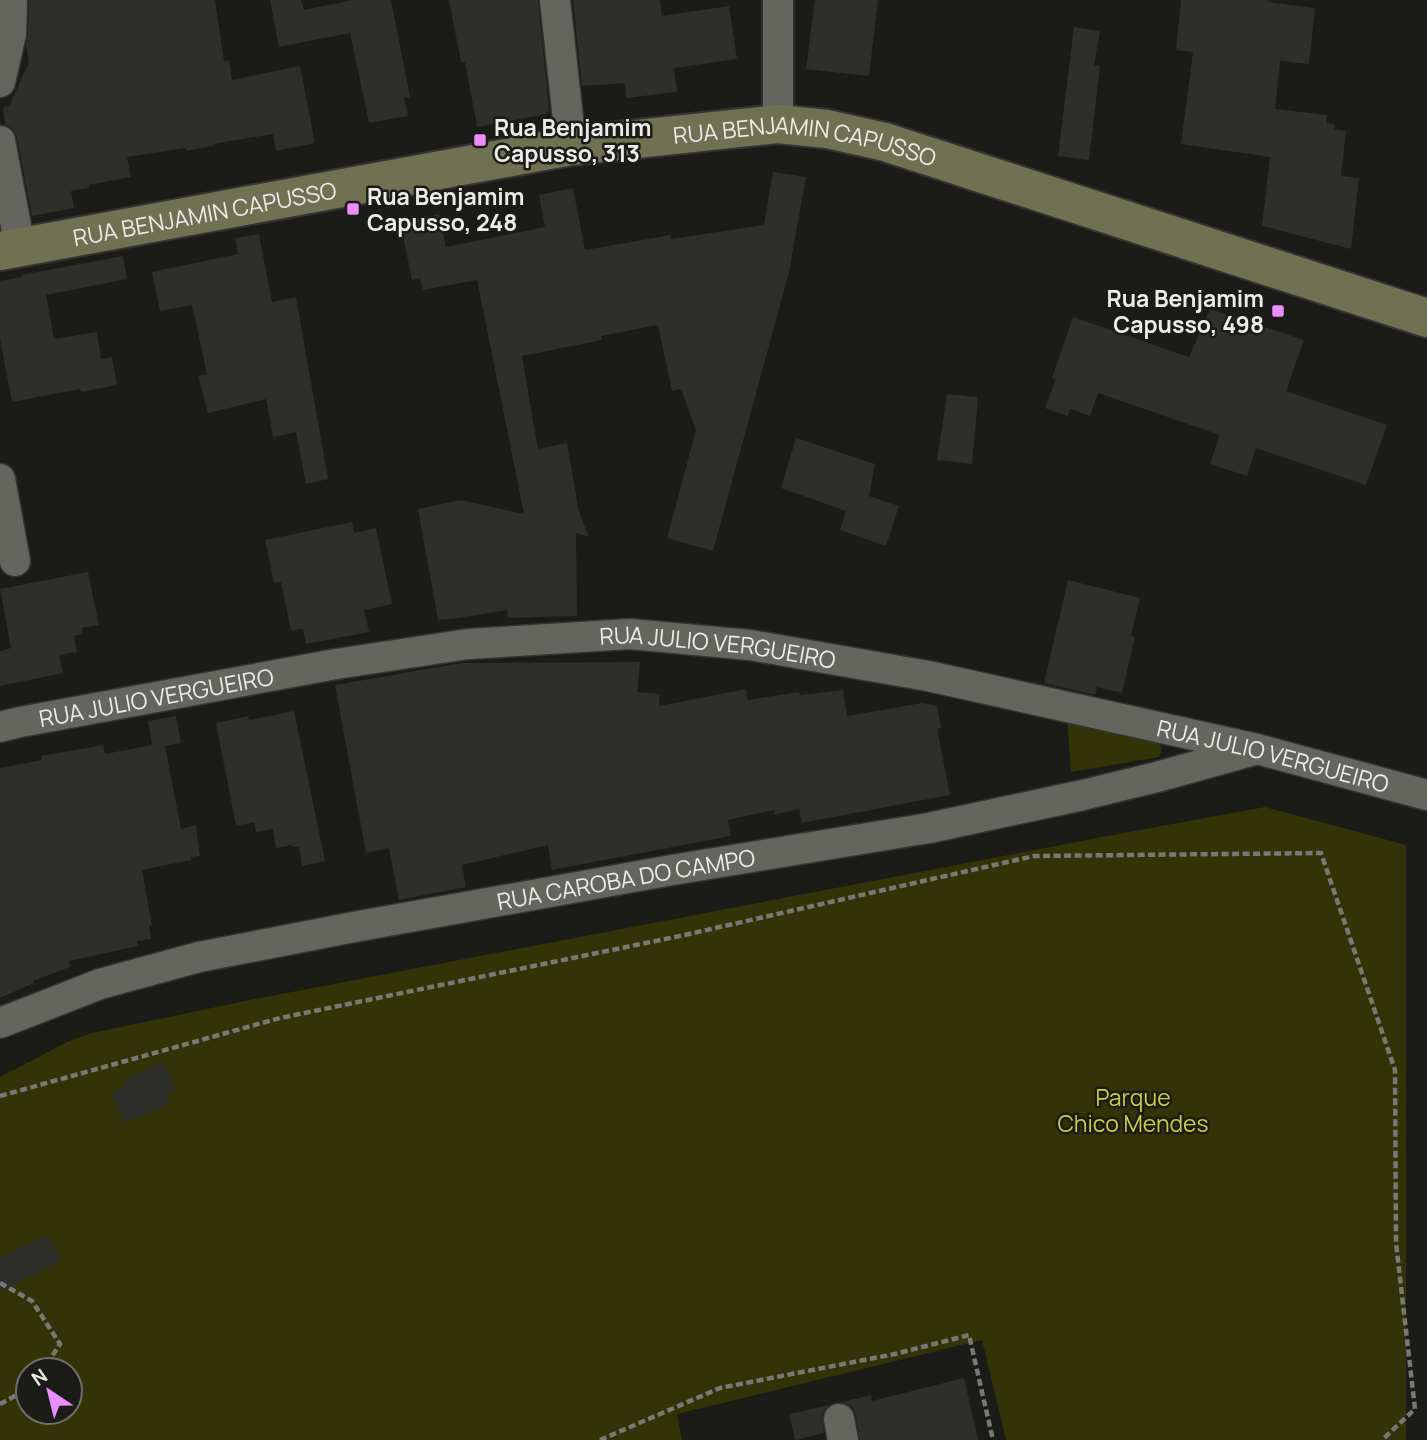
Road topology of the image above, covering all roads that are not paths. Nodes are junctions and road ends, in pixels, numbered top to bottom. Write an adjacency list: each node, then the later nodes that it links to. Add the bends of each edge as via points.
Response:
1 (12, 0): 4 (street, via 11,34)
2 (555, 0): 7 (street)
3 (778, 0): 5 (street)
4 (0, 82)
5 (778, 124): 7 (street, RUA BENJAMIN CAPUSSO); 9 (street, RUA BENJAMIN CAPUSSO, via 885,142)
6 (0, 141): 8 (street)
7 (571, 146): 8 (street, RUA BENJAMIN CAPUSSO)
8 (10, 249)
9 (1427, 318)
10 (0, 479): 11 (street)
11 (3, 514): 12 (street)
12 (15, 561)
13 (0, 727): 14 (street, RUA JULIO VERGUEIRO, via 455,646 630,634 750,645 928,676)
14 (1257, 749): 15 (street, RUA JULIO VERGUEIRO); 16 (street, RUA CAROBA DO CAMPO, via 1083,795 929,828 658,872 199,957 100,984)
15 (1427, 795)
16 (0, 1023)

